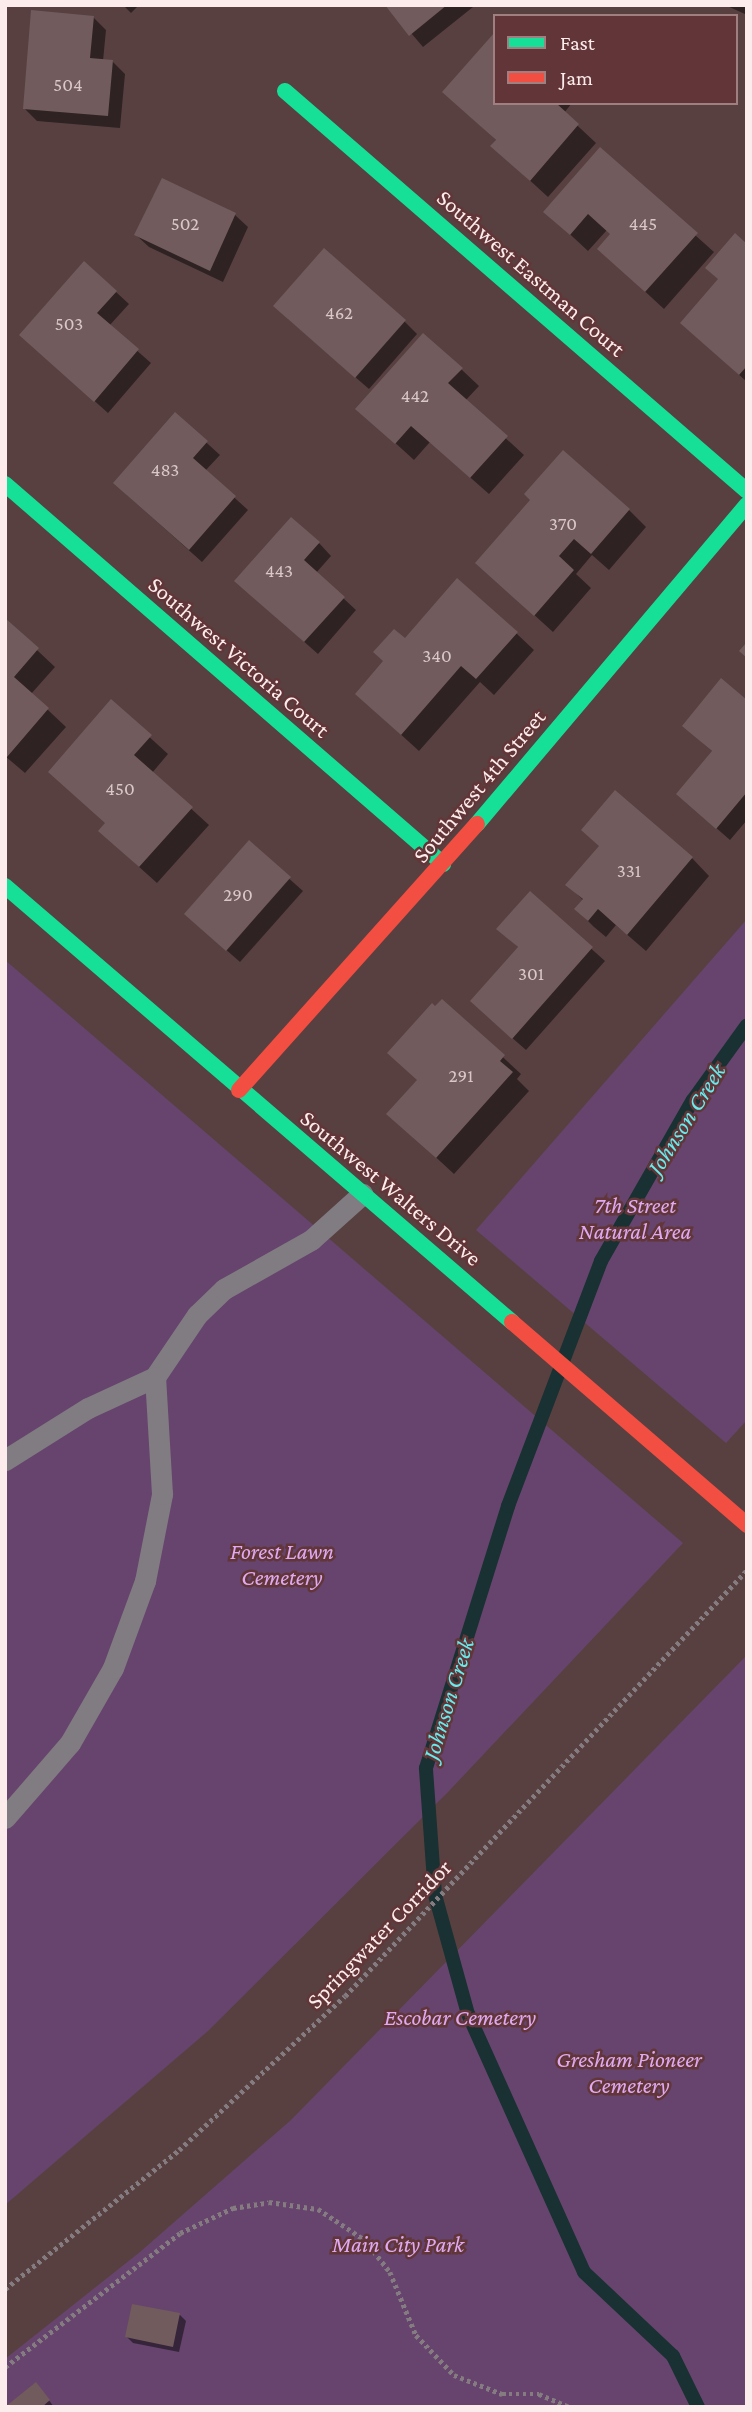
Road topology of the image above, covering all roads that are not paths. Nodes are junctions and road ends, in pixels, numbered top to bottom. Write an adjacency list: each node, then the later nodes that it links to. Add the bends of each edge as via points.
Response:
1 (285, 91): 3 (street, Southwest Eastman Court)
2 (5, 484): 5 (street, Southwest Victoria Court)
3 (747, 491)
4 (747, 505): 5 (street, Southwest 4th Street)
5 (443, 864): 7 (street, Southwest 4th Street)
6 (10, 897): 7 (street, Southwest Walters Drive)
7 (239, 1090): 8 (street, Southwest Walters Drive)
8 (362, 1194): 9 (lane, via 311,1240 224,1289 197,1315); 11 (street, Southwest Walters Drive)
9 (155, 1377): 10 (lane, via 88,1408); 12 (lane, via 162,1494 145,1581 113,1668 70,1743)
10 (5, 1460)
11 (747, 1525)
12 (5, 1818)

